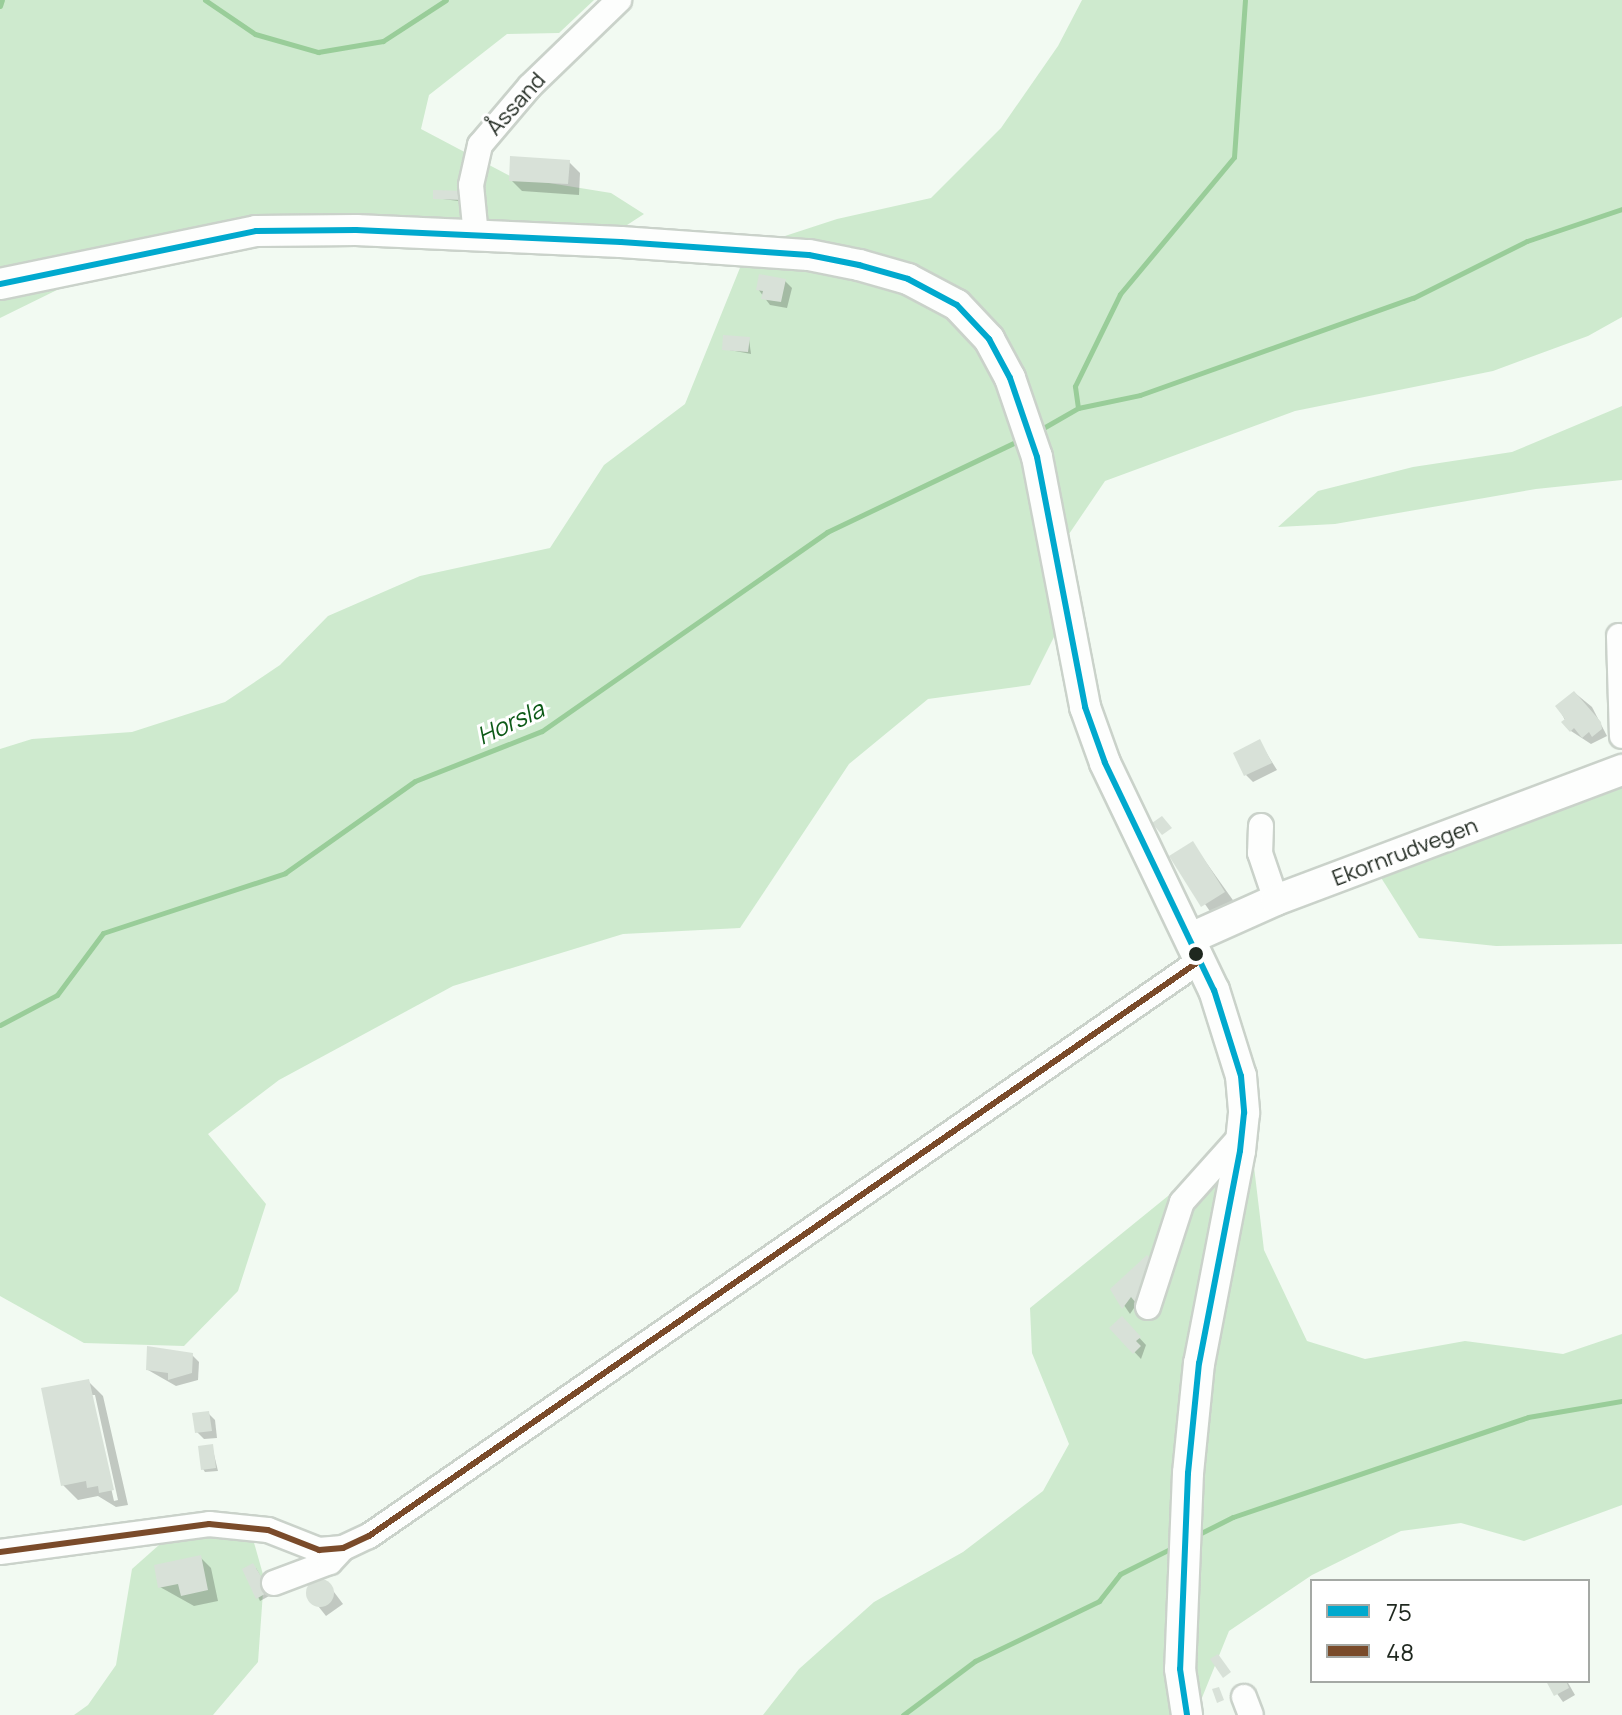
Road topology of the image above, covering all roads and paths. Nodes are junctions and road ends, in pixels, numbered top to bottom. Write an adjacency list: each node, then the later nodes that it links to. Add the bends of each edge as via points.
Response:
1 (619, 0): 2 (street, Åssand, via 530,86 480,145 471,185)
2 (476, 236): 3 (main road, via 256,231); 9 (main road, via 809,255 908,279 957,305 989,339 1024,414 1085,707 1105,763)
3 (2, 288)
4 (1619, 636): 5 (street)
5 (1622, 736)
6 (1622, 770): 8 (main road, Ekornrudvegen)
7 (1261, 826): 8 (street, via 1260,853)
8 (1276, 900): 9 (main road, Ekornrudvegen)
9 (1196, 949): 10 (main road, via 1241,1076); 12 (street, via 411,1508)
10 (1242, 1135): 11 (street, via 1182,1202); 15 (main road, via 1199,1363 1188,1473 1180,1669)
11 (1148, 1307)
12 (343, 1548): 13 (street, via 319,1550 268,1530 209,1524); 14 (street, via 330,1562)
13 (0, 1552)
14 (274, 1583)
15 (1187, 1715)

